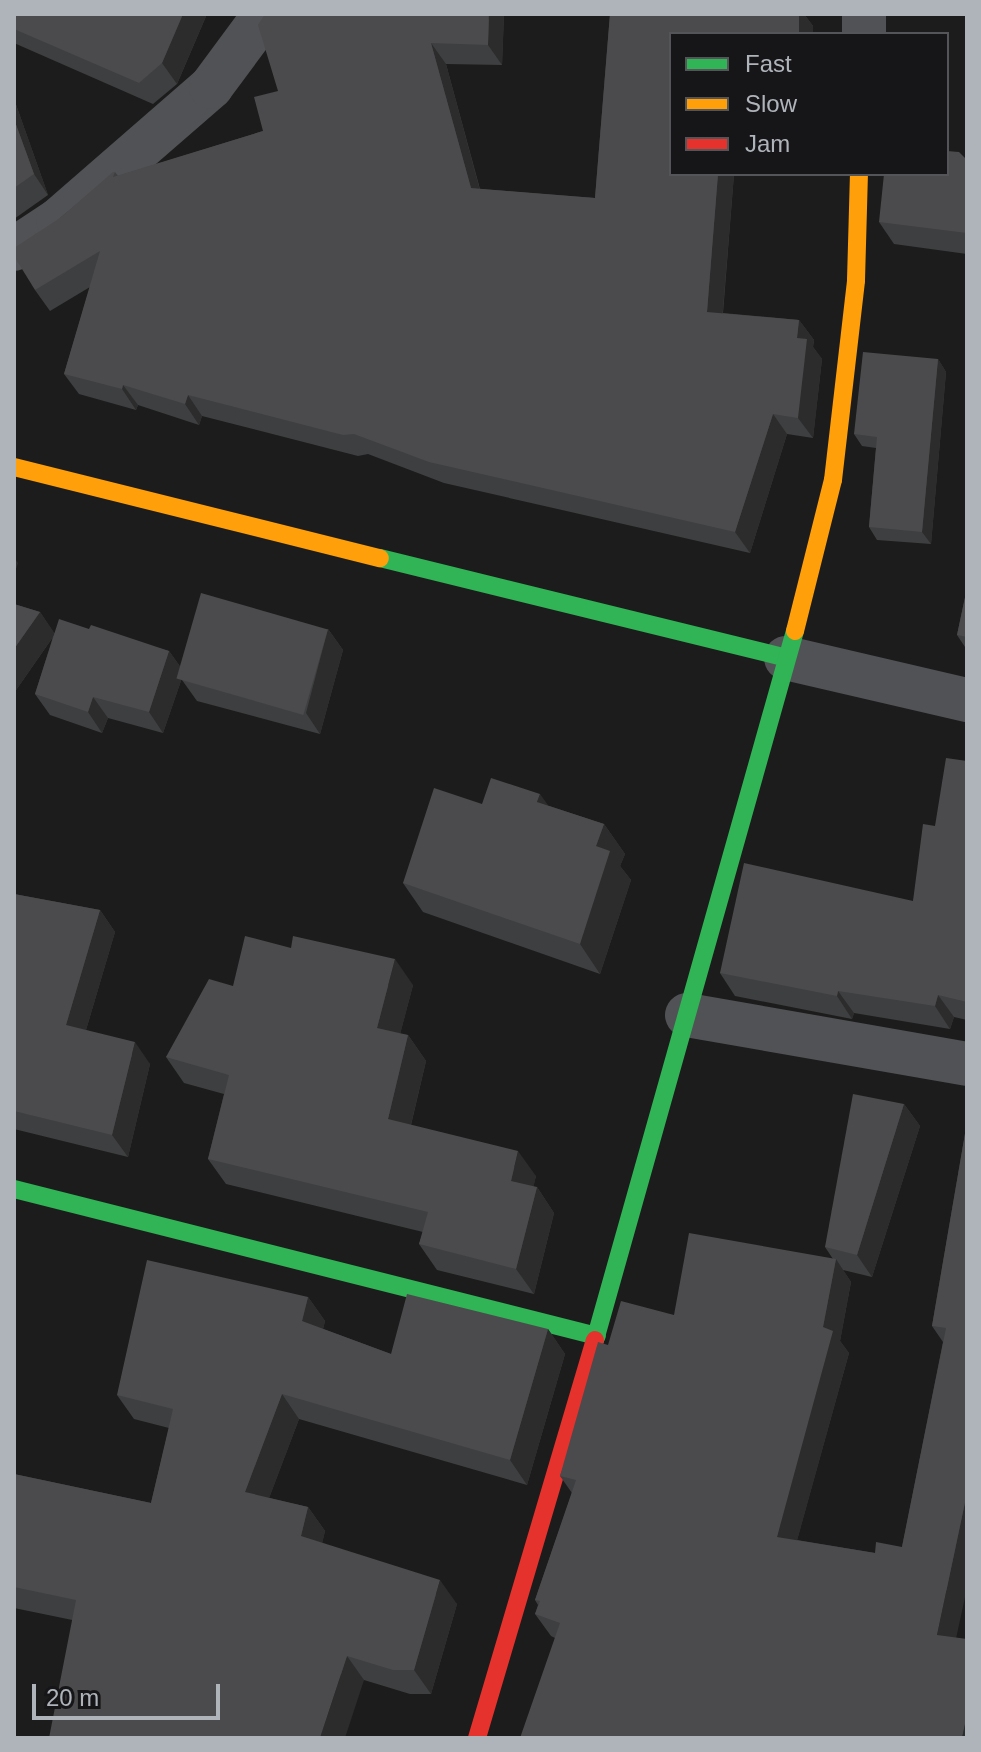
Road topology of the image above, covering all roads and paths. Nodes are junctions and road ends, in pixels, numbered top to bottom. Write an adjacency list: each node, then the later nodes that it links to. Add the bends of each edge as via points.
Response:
1 (265, 14): 3 (street, via 211,87 58,220)
2 (859, 176): 5 (street, via 856,280 833,480)
3 (14, 249)
4 (14, 467): 5 (street)
5 (786, 658): 6 (street); 7 (street)
6 (967, 700)
7 (687, 1015): 8 (street); 10 (street)
8 (967, 1064)
9 (14, 1189): 10 (street)
10 (597, 1336): 11 (street)
11 (477, 1738)

